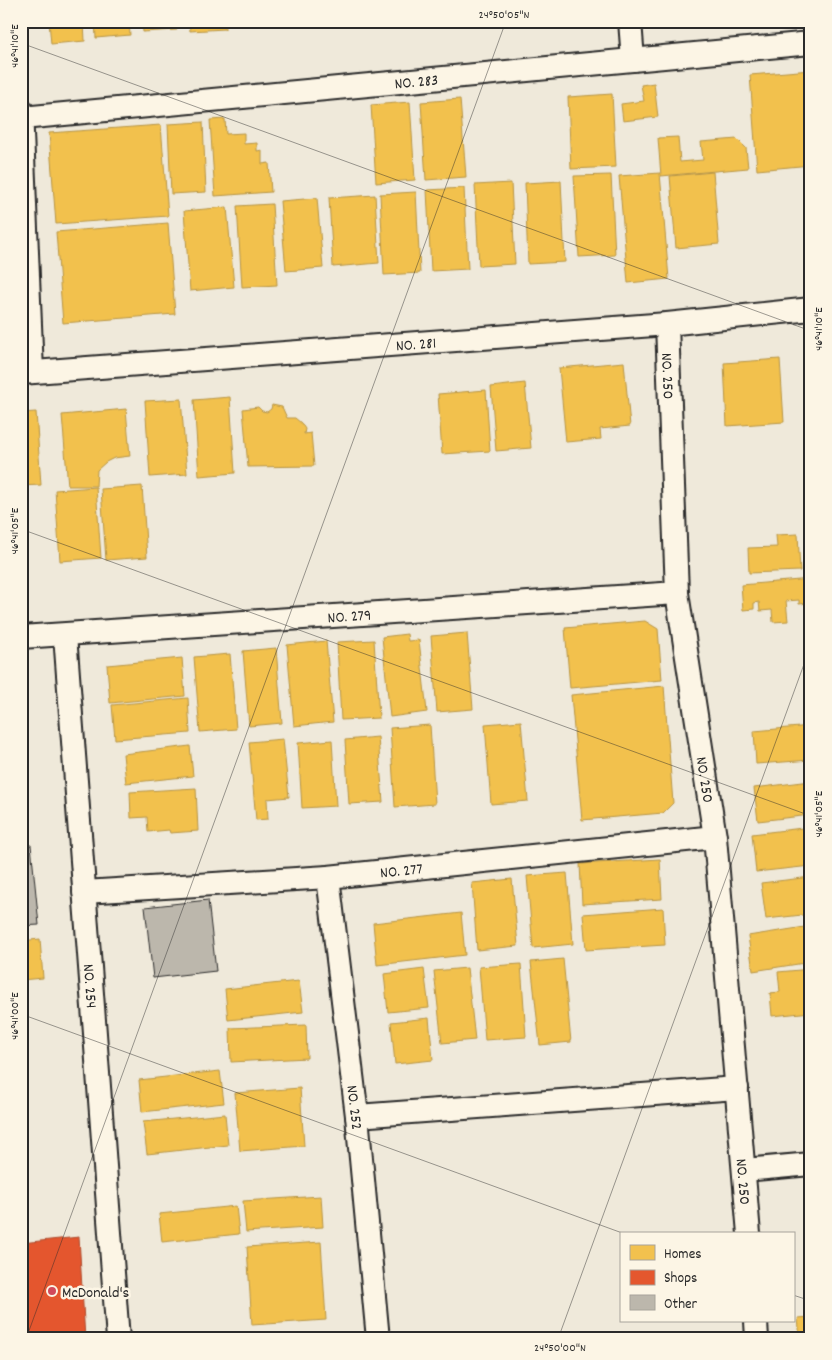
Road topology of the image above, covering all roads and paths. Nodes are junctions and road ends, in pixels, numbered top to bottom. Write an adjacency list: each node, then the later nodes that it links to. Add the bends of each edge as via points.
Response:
1 (630, 21): 3 (street)
2 (811, 43): 3 (street, NO. 283)
3 (633, 60): 5 (street, NO. 283)
4 (21, 110): 5 (street)
5 (22, 118): 8 (street)
6 (811, 309): 7 (street, NO. 281)
7 (667, 324): 8 (street, NO. 281); 9 (street, NO. 250)
8 (26, 373)
9 (677, 593): 10 (street, NO. 279); 12 (street, NO. 250)
10 (65, 635): 11 (street, NO. 279); 14 (street, NO. 254)
11 (21, 637)
12 (716, 837): 13 (street, NO. 277); 15 (street, NO. 250)
13 (328, 877): 14 (street, NO. 277); 16 (street, NO. 252)
14 (84, 892): 21 (street, NO. 254)
15 (737, 1088): 16 (street); 18 (street, NO. 250)
16 (357, 1116): 22 (street, NO. 252)
17 (811, 1164): 18 (street)
18 (744, 1170): 19 (street, NO. 250)
19 (749, 1232)
20 (756, 1322): 23 (street)
21 (118, 1339)
22 (378, 1339)
23 (757, 1339)

